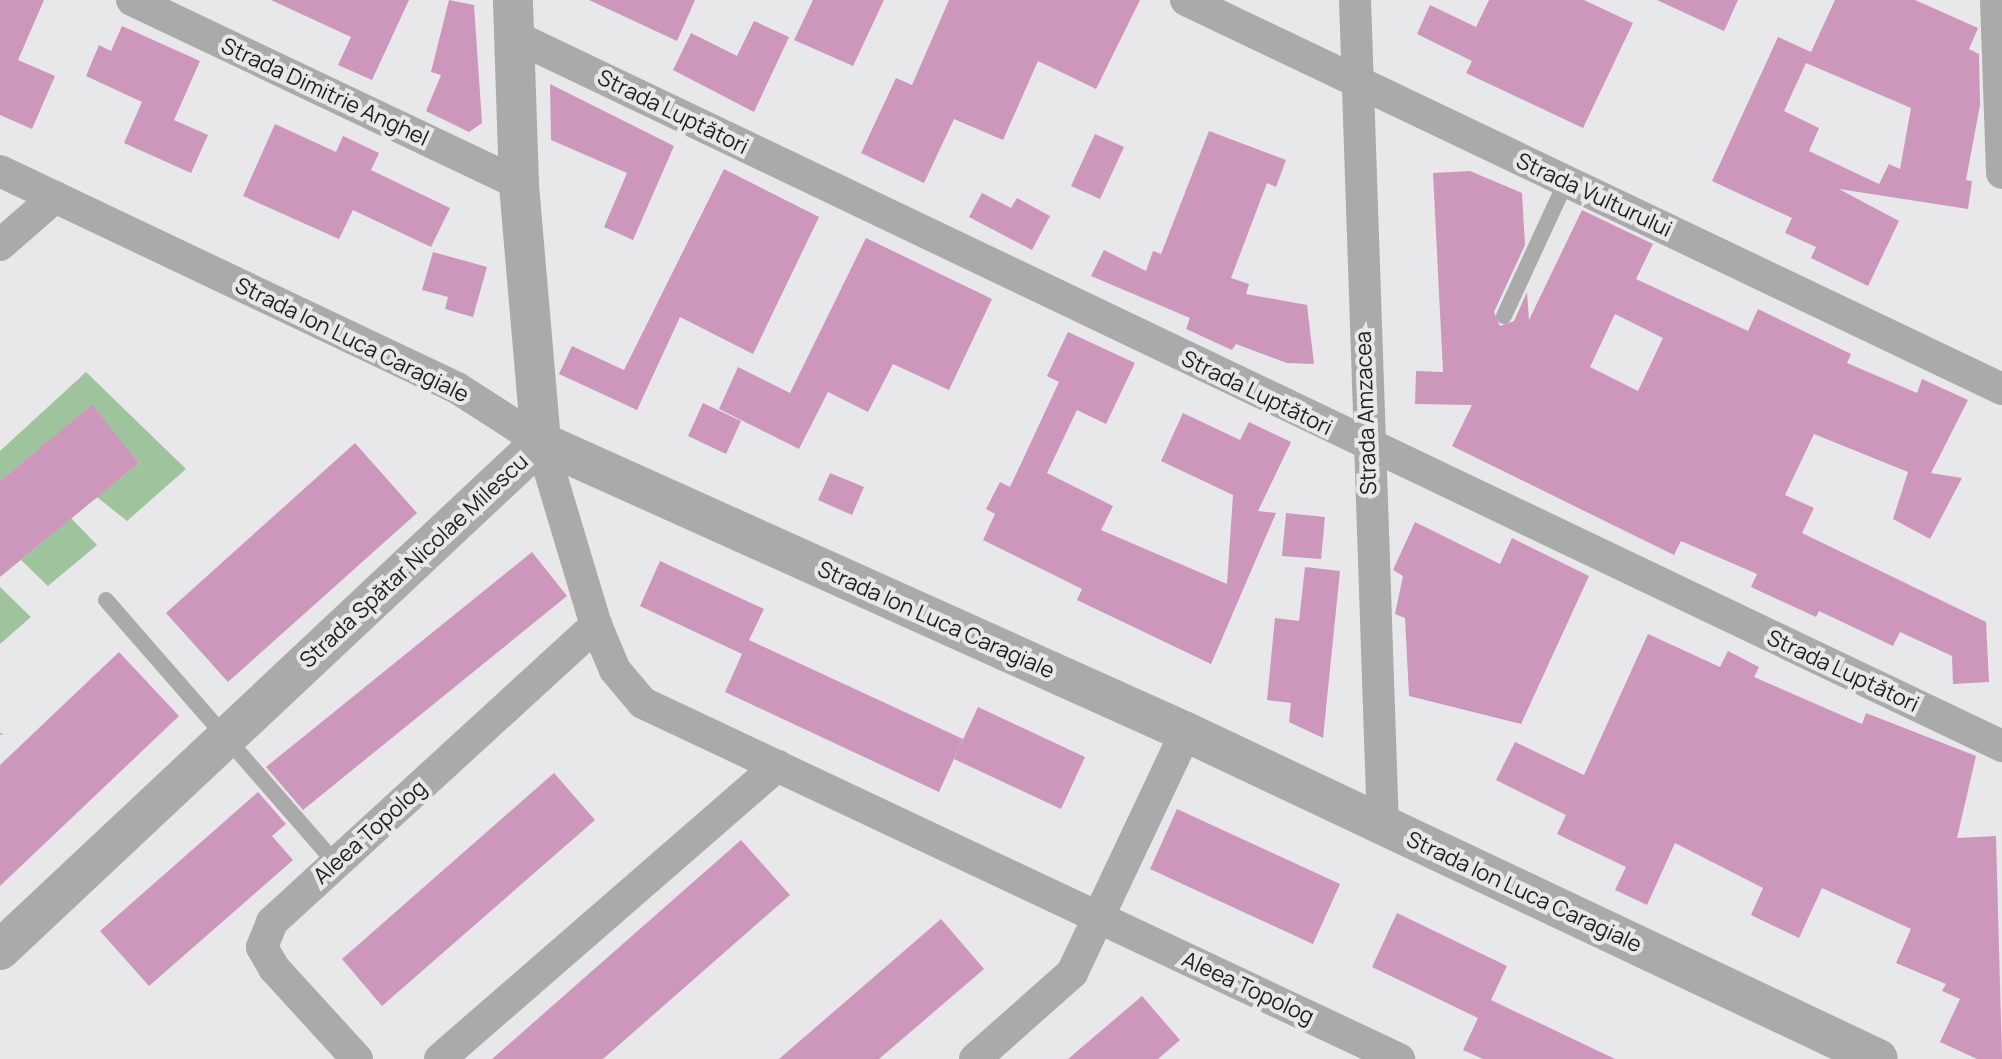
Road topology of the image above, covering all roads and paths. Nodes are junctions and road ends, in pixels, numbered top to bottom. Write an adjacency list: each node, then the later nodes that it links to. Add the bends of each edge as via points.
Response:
1 (132, 0): 10 (street, Strada Dimitrie Anghel)
2 (1186, 0): 6 (street, Strada Vulturului)
3 (1355, 0): 6 (street, Strada Amzacea)
4 (1992, 1): 8 (street)
5 (514, 18): 10 (street, Strada Spătar Nicolae Milescu); 16 (street, Strada Luptători)
6 (1358, 82): 9 (street, Strada Vulturului); 16 (street, Strada Amzacea)
7 (0, 171): 11 (street, Strada Ion Luca Caragiale)
8 (2002, 173)
9 (1566, 182): 13 (lane); 14 (street, Strada Vulturului)
10 (519, 184): 15 (street, Strada Spătar Nicolae Milescu)
11 (55, 197): 12 (street); 15 (street, Strada Ion Luca Caragiale, via 457,388)
12 (0, 245)
13 (1504, 316)
14 (2002, 389)
15 (541, 442): 18 (street, Aleea Topolog); 19 (street, Strada Ion Luca Caragiale); 20 (street, Strada Spătar Nicolae Milescu)
16 (1366, 445): 21 (street, Strada Luptători); 23 (street, Strada Amzacea)
17 (106, 600): 20 (lane)
18 (596, 625): 22 (street, Aleea Topolog, via 615,670 643,703); 24 (street, Aleea Topolog)
19 (1186, 732): 23 (street, Strada Ion Luca Caragiale); 25 (street)
20 (223, 738): 24 (lane); 26 (street, Strada Spătar Nicolae Milescu)
21 (2002, 746)
22 (777, 766): 25 (street, Aleea Topolog); 28 (street)
23 (1383, 826): 31 (street, Strada Ion Luca Caragiale)
24 (336, 864): 27 (street, Aleea Topolog, via 272,922 262,947)
25 (1096, 917): 29 (street, via 1072,973); 30 (street, Aleea Topolog)
26 (0, 950)
27 (357, 1059)
28 (440, 1059)
29 (975, 1059)
30 (1399, 1059)
31 (1878, 1059)

